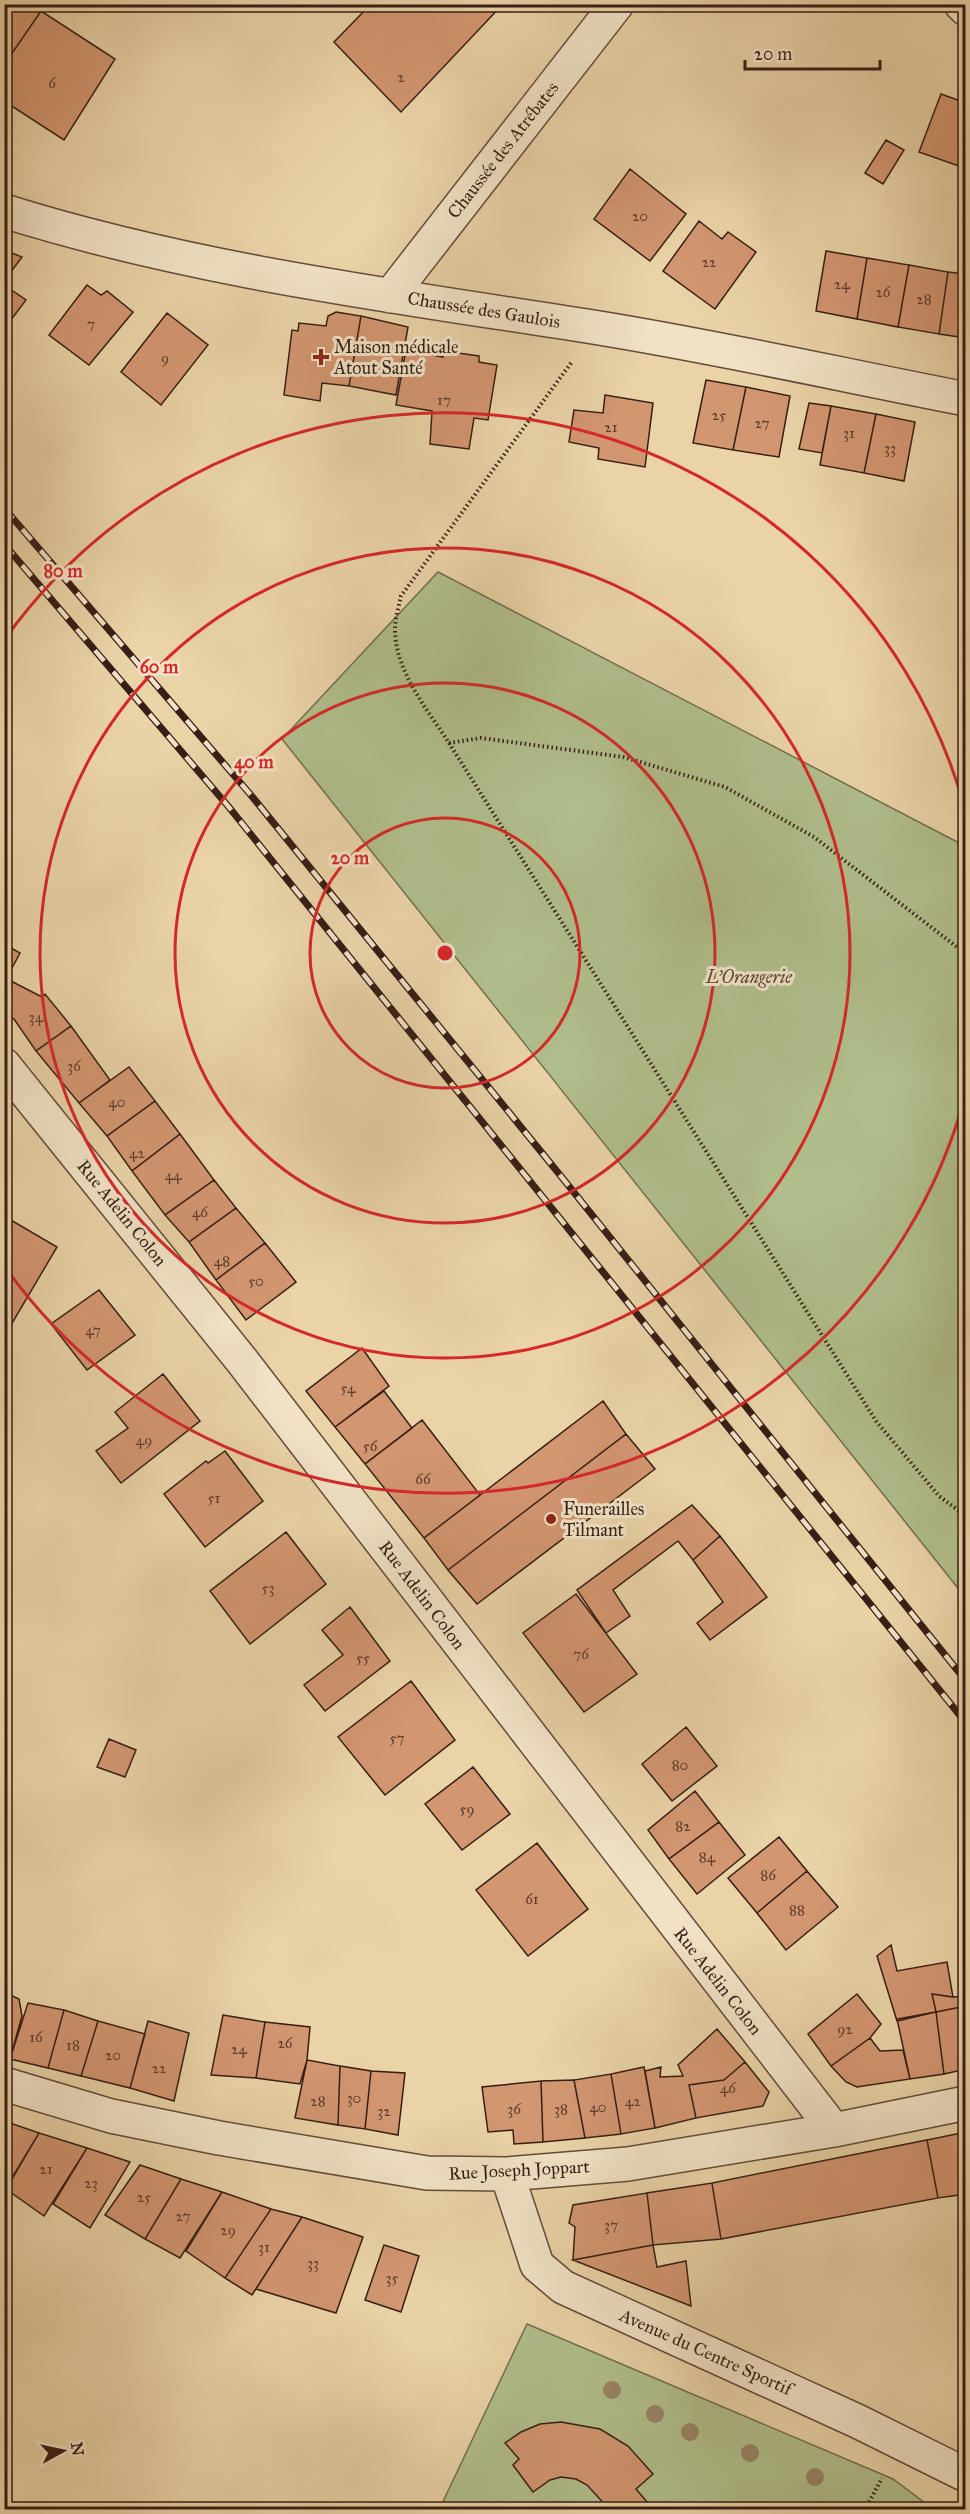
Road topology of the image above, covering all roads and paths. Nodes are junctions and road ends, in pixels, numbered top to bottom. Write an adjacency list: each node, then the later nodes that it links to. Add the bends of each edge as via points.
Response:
1 (617, 4): 5 (street, Chaussée des Atrébates)
2 (961, 4): 3 (street)
3 (966, 9)
4 (4, 211): 5 (street, Chaussée des Gaulois, via 67,230)
5 (390, 296): 6 (street, Chaussée des Gaulois)
6 (597, 328): 7 (street, Chaussée des Gaulois); 8 (path, via 401,596 395,628 400,660)
7 (966, 399)
8 (449, 743): 9 (path, via 482,738 623,757 725,787 814,837); 11 (path, via 876,1421 939,1496)
9 (966, 954)
10 (5, 1068): 14 (street, Rue Adelin Colon, via 243,1362)
11 (966, 1516)
12 (4, 2084): 15 (street, Rue Joseph Joppart, via 111,2116 219,2138 427,2173)
13 (966, 2103): 14 (street, Rue Joseph Joppart)
14 (834, 2130): 15 (street, Rue Joseph Joppart, via 628,2164)
15 (507, 2174): 16 (street, Avenue du Centre Sportif, via 537,2265 563,2288 857,2421)
16 (966, 2475)

